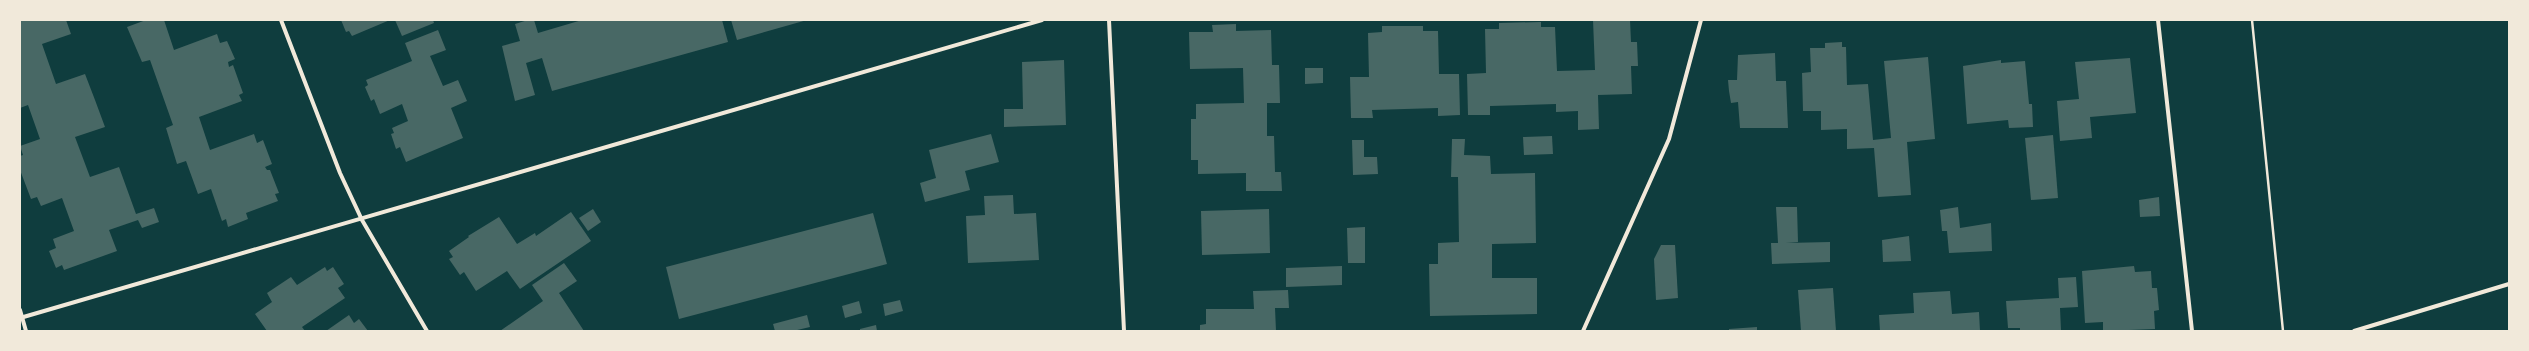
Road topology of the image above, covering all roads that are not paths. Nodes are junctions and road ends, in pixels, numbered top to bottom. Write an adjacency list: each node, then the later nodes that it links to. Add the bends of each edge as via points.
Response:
1 (281, 20): 6 (street, via 340,173)
2 (1042, 20): 6 (street)
3 (1109, 20): 12 (street)
4 (1701, 20): 13 (street, via 1669,140)
5 (2158, 20): 14 (street)
6 (362, 220): 9 (street, via 254,248); 11 (street)
7 (2509, 284): 15 (street)
8 (20, 310): 9 (street)
9 (21, 317): 10 (street)
10 (26, 331)
11 (427, 331)
12 (1124, 331)
13 (1583, 331)
14 (2192, 331)
15 (2354, 331)

